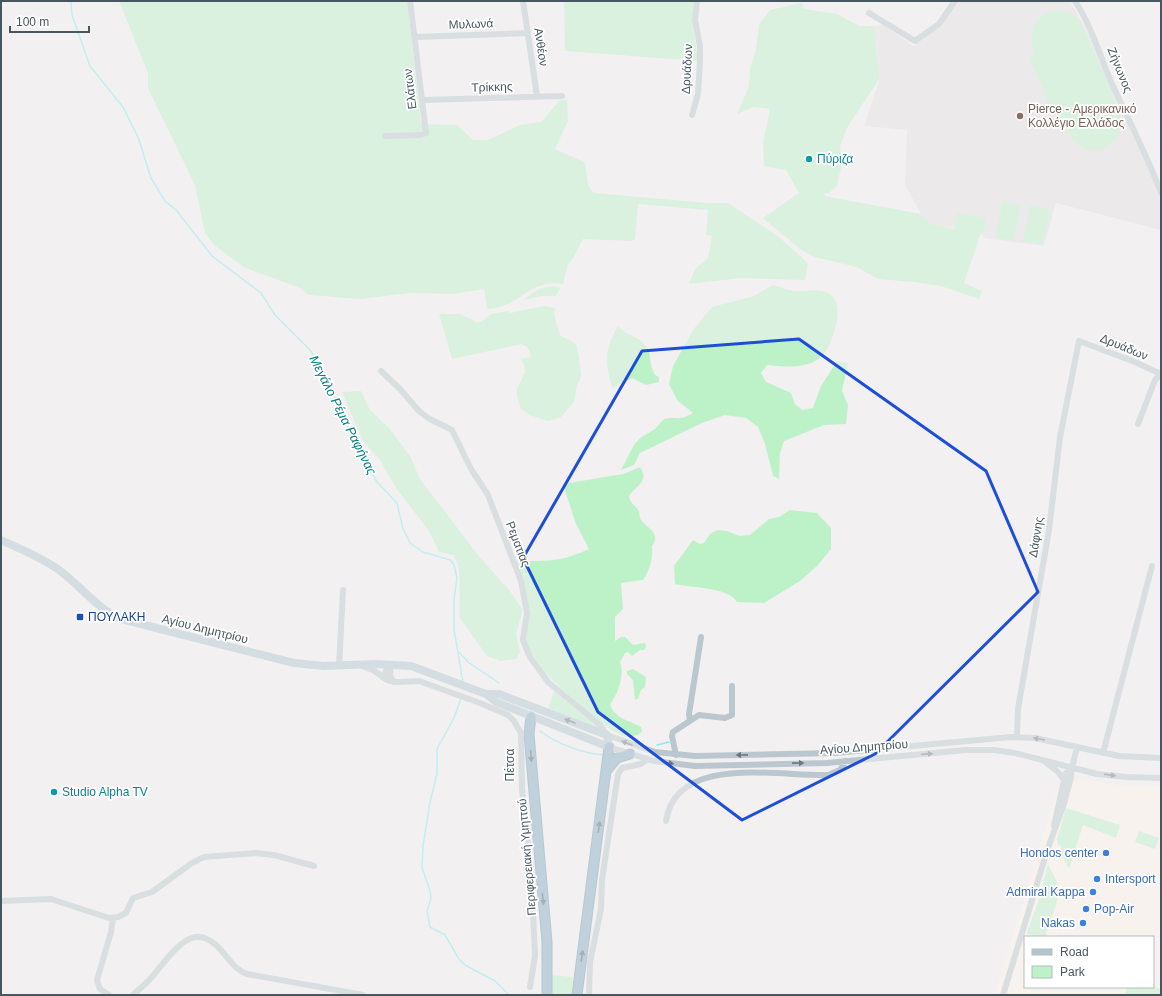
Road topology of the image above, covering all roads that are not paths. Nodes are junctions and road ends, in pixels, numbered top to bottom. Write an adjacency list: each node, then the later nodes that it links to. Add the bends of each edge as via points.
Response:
1 (410, 1): 8 (street, Ελάτων)
2 (523, 1): 7 (street, Ανθέον)
3 (697, 1): 12 (street, Δρυάδων, via 695,20 700,62 698,94)
4 (955, 1): 6 (street, via 940,24 916,41)
5 (1075, 1): 14 (street, Ζήνωνος, via 1097,43)
6 (869, 13)
7 (528, 33): 8 (street, Μυλωνά); 9 (street, Ανθέον)
8 (415, 37): 11 (street, Ελάτων)
9 (537, 96): 10 (street, Τρίκκης); 11 (street, Τρίκκης)
10 (562, 96)
11 (423, 100): 13 (street, Ελάτων, via 426,129 424,135)
12 (692, 115)
13 (385, 136)
14 (1161, 193)
15 (1079, 342): 17 (street, Δρυάδων); 33 (street, Δάφνης, via 1060,437 1049,530 1018,709)
16 (381, 371): 32 (street, Ρεματιας, via 419,411 452,430 471,469 488,495 520,581 527,613 523,640 530,657 548,682 600,725)
17 (1161, 374): 18 (street, via 1154,380)
18 (1138, 424)
19 (1, 540): 25 (main road, Αγίου Δημητρίου, via 47,562 102,609 121,619 294,663)
20 (1152, 566): 36 (street)
21 (343, 590): 25 (street)
22 (701, 637): 31 (street)
23 (357, 664): 24 (main road); 25 (main road, Αγίου Δημητρίου); 26 (street)
24 (391, 664): 26 (street); 28 (main road, via 411,666)
25 (339, 666)
26 (392, 682): 52 (street, Πέτσα, via 426,683 480,703 508,715 521,733 522,789 531,868 535,956)
27 (732, 686): 31 (street, via 734,713 731,717 699,715)
28 (486, 694): 29 (main road, via 499,694); 30 (main road, via 496,702)
29 (535, 708): 30 (main road); 32 (main road, one-way to 29)
30 (531, 717): 34 (main road, Αγίου Δημητρίου); 56 (highway, Περιφερειακή Υμηττού, one-way to 56, via 529,734 547,942)
31 (690, 721): 38 (street, via 672,733)
32 (607, 735): 34 (main road); 38 (street, Αγίου Δημητρίου, one-way to 32, via 646,750)
33 (1017, 737): 35 (street, Αγίου Δημητρίου, one-way to 33); 38 (street, Αγίου Δημητρίου, one-way to 38, via 826,753)
34 (609, 747): 37 (street, Αγίου Δημητρίου); 44 (highway)
35 (1077, 747): 36 (street, Αγίου Δημητρίου); 43 (street)
36 (1103, 753): 39 (street, Αγίου Δημητρίου)
37 (630, 754): 40 (street, Αγίου Δημητρίου); 44 (highway, via 614,760)
38 (676, 755)
39 (1161, 758)
40 (647, 759): 42 (street, Αγίου Δημητρίου, one-way to 42, via 667,764 695,766); 58 (street, via 641,764 622,768 618,774 602,880 601,909 590,962)
41 (1043, 760): 42 (street, Αγίου Δημητρίου, one-way to 41, via 977,750 1010,752); 43 (street, Αγίου Δημητρίου); 46 (street)
42 (846, 761): 47 (street, via 840,770 828,775 742,772 696,782 678,793 670,805)
43 (1072, 768): 45 (street, Αγίου Δημητρίου, one-way to 45, via 1117,776); 46 (street, via 1066,773); 48 (street, via 1060,817)
44 (607, 771): 57 (highway, one-way to 44)
45 (1161, 778)
46 (1064, 780): 48 (street)
47 (666, 821)
48 (1052, 835): 59 (street)
49 (314, 866): 51 (street, via 256,853 204,857 152,892 133,898 126,913)
50 (1, 900): 51 (street, via 51,899)
51 (113, 918): 53 (street, via 97,980 100,989)
52 (530, 987)
53 (109, 995)
54 (133, 995): 55 (street, via 151,979 178,947 196,937 210,940 239,971 247,974)
55 (363, 995)
56 (547, 995)
57 (577, 995)
58 (589, 995)
59 (1003, 995)

